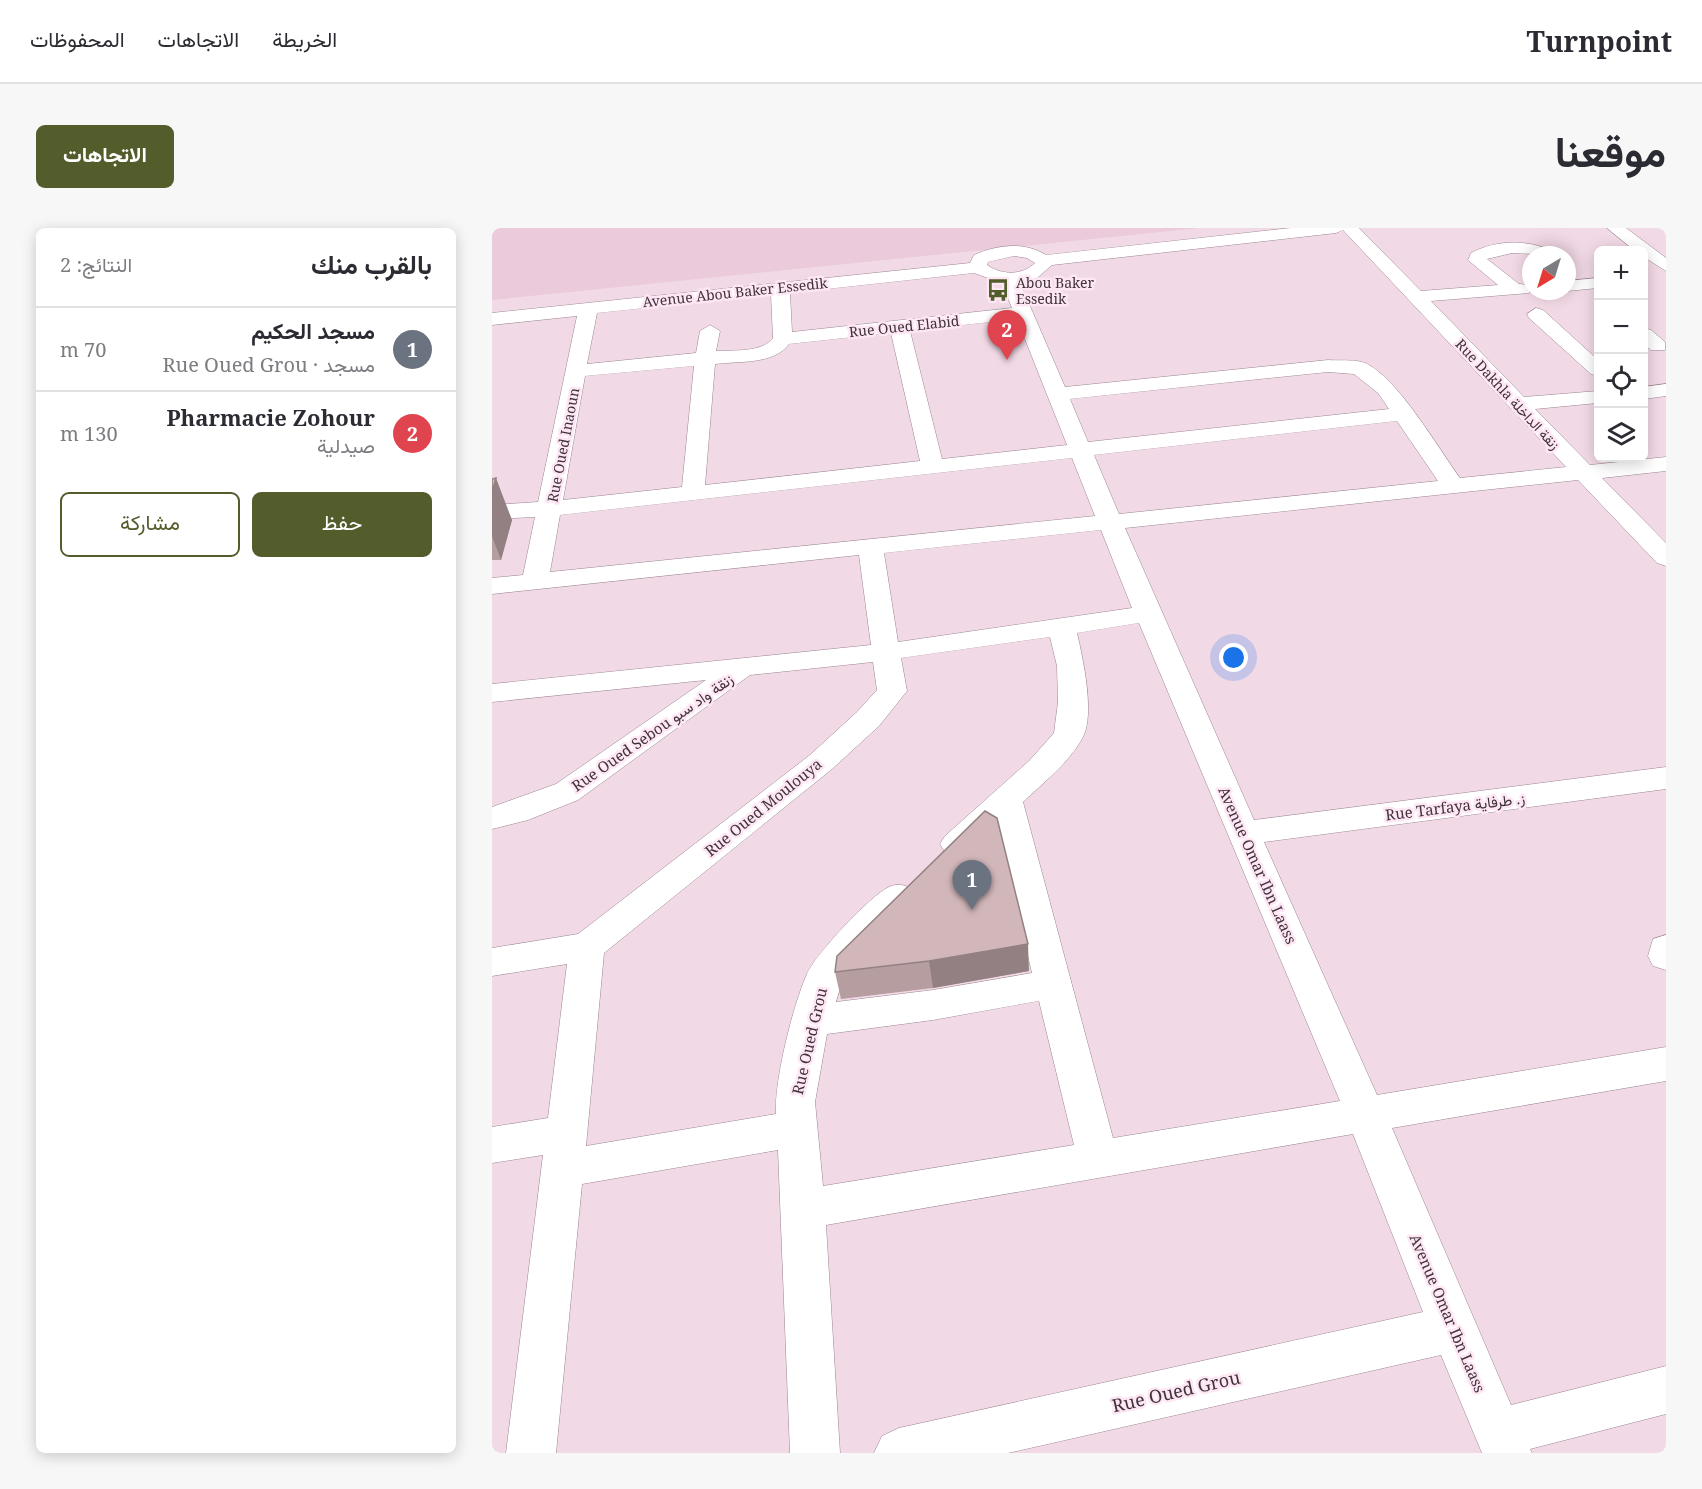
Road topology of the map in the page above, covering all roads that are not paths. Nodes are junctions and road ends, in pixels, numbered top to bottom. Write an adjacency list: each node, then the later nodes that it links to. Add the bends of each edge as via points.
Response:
1 (1336, 228): 5 (street)
2 (1350, 228): 11 (street, Rue Dakhla زنقة الداخلة)
3 (1615, 228): 7 (street)
4 (1522, 249): 10 (street, via 1495,250 1477,257 1477,261)
5 (1043, 261): 6 (street, via 1001,244 980,259); 8 (street, via 1037,272)
6 (978, 267): 8 (street, via 988,274); 9 (street, Avenue Abou Baker Essedik)
7 (1662, 275)
8 (1009, 277): 13 (street, Avenue Omar Ibn Laass)
9 (780, 287): 12 (street, Avenue Abou Baker Essedik); 18 (street)
10 (1522, 289): 11 (street)
11 (1416, 297): 26 (street, Rue Dakhla زنقة الداخلة)
12 (588, 309): 15 (street, Avenue Abou Baker Essedik); 21 (street, Rue Oued Inaoun)
13 (1024, 312): 16 (street, Rue Oued Elabid); 24 (street, Avenue Omar Ibn Laass)
14 (1536, 314): 20 (street)
15 (492, 319)
16 (899, 326): 18 (street, Rue Oued Elabid); 30 (street)
17 (710, 331): 19 (street)
18 (783, 339): 19 (street, via 776,348 763,353)
19 (705, 360): 21 (street); 33 (street)
20 (1594, 366)
21 (577, 371): 34 (street, Rue Oued Inaoun)
22 (1666, 390): 23 (street)
23 (1648, 392)
24 (1058, 394): 27 (street, via 1345,367 1369,374); 28 (street, Avenue Omar Ibn Laass)
25 (1594, 397): 26 (street)
26 (1517, 404): 31 (street, Rue Dakhla زنقة الداخلة)
27 (1404, 414): 28 (street); 32 (street)
28 (1082, 451): 30 (street); 36 (street, Avenue Omar Ibn Laass)
29 (1666, 464): 31 (street)
30 (933, 468): 33 (street)
31 (1582, 472): 32 (street); 38 (street, Rue Dakhla زنقة الداخلة)
32 (1454, 486): 36 (street)
33 (693, 492): 34 (street)
34 (551, 509): 35 (street); 39 (street, Rue Oued Inaoun)
35 (492, 512)
36 (1110, 522): 37 (street); 41 (street, Avenue Omar Ibn Laass)
37 (870, 546): 39 (street); 43 (street, Rue Oued Moulouya)
38 (1666, 558)
39 (535, 582): 40 (street)
40 (492, 586)
41 (1148, 614): 42 (street); 49 (street, Avenue Omar Ibn Laass)
42 (1061, 625): 43 (street); 47 (street, Rue Oued Grou, via 1071,666 1073,702 1069,735)
43 (887, 652): 44 (street); 50 (street, Rue Oued Moulouya, via 892,691 868,719 821,762)
44 (743, 667): 45 (street); 48 (street, Rue Oued Sebou زنقة واد سبو, via 567,792)
45 (492, 693)
46 (1666, 778): 49 (street, Rue Tarfaya ز. طرفاية)
47 (1006, 800): 54 (street); 55 (street, Rue Oued Grou, via 863,930 824,976)
48 (492, 818)
49 (1244, 833): 57 (street, Avenue Omar Ibn Laass)
50 (587, 947): 53 (street, Rue Oued Moulouya); 60 (street)
51 (1666, 949): 52 (street)
52 (1666, 956)
53 (492, 962)
54 (1053, 984): 55 (street, via 933,1005); 61 (street)
55 (812, 1020): 58 (street, Rue Oued Grou, via 795,1102)
56 (1666, 1064): 57 (street)
57 (1366, 1114): 61 (street); 63 (street, Avenue Omar Ibn Laass)
58 (798, 1128): 60 (street); 62 (street, Rue Oued Grou)
59 (492, 1145): 60 (street)
60 (564, 1151): 66 (street)
61 (1098, 1160): 62 (street)
62 (804, 1209): 67 (street, Rue Oued Grou)
63 (1453, 1329): 65 (street, Avenue Omar Ibn Laass); 68 (street, Rue Oued Grou)
64 (1666, 1390): 65 (street)
65 (1503, 1443)
66 (531, 1453)
67 (815, 1453)
68 (899, 1453)

